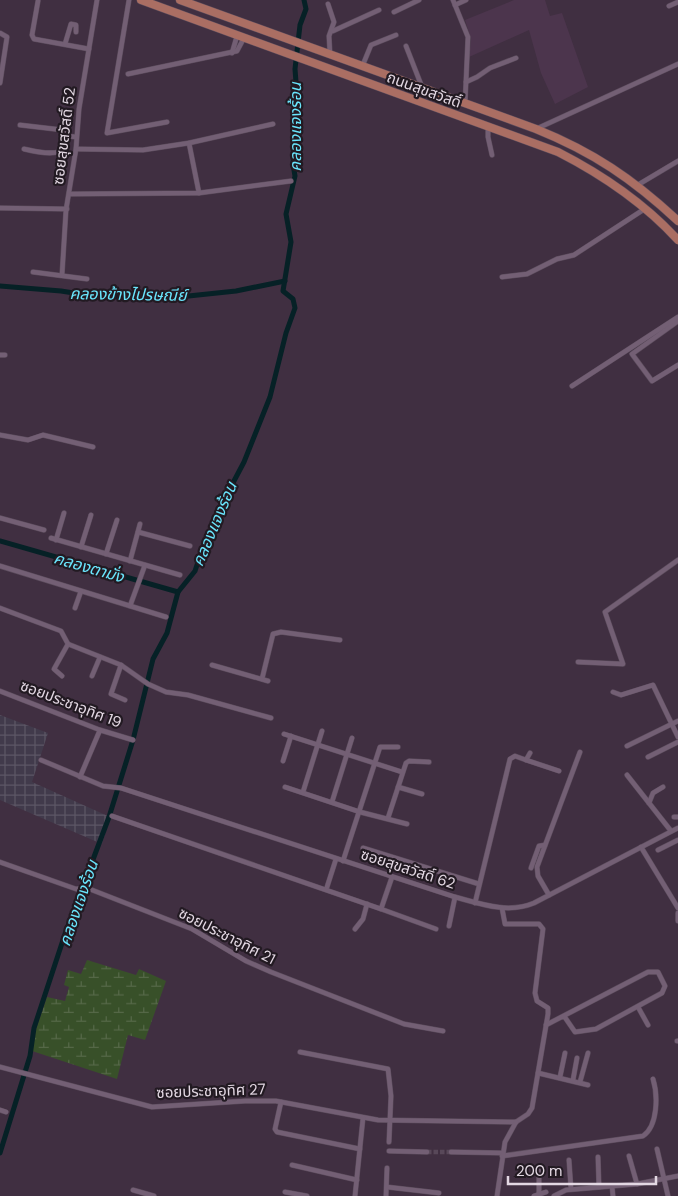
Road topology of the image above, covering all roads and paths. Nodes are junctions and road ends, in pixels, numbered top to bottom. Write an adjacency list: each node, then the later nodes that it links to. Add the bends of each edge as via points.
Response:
1 (97, 0): 21 (street, ซอยสุขสวัสดิ์ 52)
2 (129, 0): 32 (street, via 108,133)
3 (141, 0): 18 (main road, ถนนสุขสวัสดิ์)
4 (180, 0): 22 (main road, ถนนสุขสวัสดิ์)
5 (419, 0): 13 (street)
6 (466, 0): 9 (street)
7 (38, 1): 19 (street, via 32,37)
8 (678, 2): 11 (street)
9 (454, 3): 27 (street, via 468,37)
10 (328, 4): 14 (street, via 334,22)
11 (670, 6)
12 (379, 10): 14 (street)
13 (394, 12)
14 (333, 31): 22 (street, via 329,36)
15 (76, 32): 19 (street, via 76,25 71,24)
16 (0, 34): 28 (street, via 7,37)
17 (396, 35): 25 (street, via 371,45)
18 (240, 37): 26 (street, via 239,49 232,53); 31 (main road, ถนนสุขสวัสดิ์)
19 (65, 44): 21 (street)
20 (406, 46): 29 (street)
21 (89, 49): 38 (street, ซอยสุขสวัสดิ์ 52)
22 (330, 55): 25 (main road, ถนนสุขสวัสดิ์)
23 (516, 58): 27 (street)
24 (678, 64): 36 (street)
25 (362, 67): 29 (main road, ถนนสุขสวัสดิ์)
26 (128, 74)
27 (466, 82): 30 (street)
28 (0, 83)
29 (422, 89): 30 (main road, ถนนสุขสวัสดิ์)
30 (465, 104): 31 (main road); 36 (main road, ถนนสุขสวัสดิ์)
31 (461, 118): 35 (main road, ถนนสุขสวัสดิ์)
32 (166, 122)
33 (273, 124): 39 (street)
34 (20, 125): 37 (street, via 63,130)
35 (488, 128): 42 (street); 49 (main road, ถนนสุขสวัสดิ์, via 577,162)
36 (536, 129): 45 (main road, ถนนสุขสวัสดิ์, via 576,145)
37 (67, 136): 38 (street); 40 (street, via 62,151 47,153)
38 (76, 137): 41 (street, ซอยสุขสวัสดิ์ 52)
39 (189, 143): 41 (street, via 128,151); 46 (street)
40 (24, 149)
41 (76, 149): 47 (street, ซอยสุขสวัสดิ์ 52)
42 (492, 155)
43 (678, 161): 45 (street)
44 (291, 181): 46 (street)
45 (636, 186): 51 (main road, ถนนสุขสวัสดิ์)
46 (200, 192): 47 (street)
47 (70, 194): 50 (street, ซอยสุขสวัสดิ์ 52)
48 (0, 208): 50 (street)
49 (646, 208): 52 (main road, ถนนสุขสวัสดิ์); 55 (street, via 574,255 557,259 527,274)
50 (67, 209): 54 (street, ซอยสุขสวัสดิ์ 52)
51 (678, 221)
52 (678, 240)
53 (33, 272): 54 (street)
54 (62, 275): 56 (street)
55 (502, 277)
56 (87, 279)
57 (678, 317): 60 (street)
58 (678, 321): 59 (street, via 632,354 652,381)
59 (678, 365)
60 (572, 386)
61 (0, 435): 62 (street, via 28,440 43,435)
62 (93, 447)
63 (64, 513): 71 (street, via 54,539)
64 (91, 515): 71 (street)
65 (0, 518): 68 (street)
66 (116, 520): 72 (street)
67 (140, 524): 69 (street)
68 (44, 530)
69 (138, 532): 70 (street); 74 (street)
70 (190, 546)
71 (82, 547): 72 (street)
72 (106, 554): 74 (street)
73 (678, 560): 86 (street, via 605,612 624,664)
74 (130, 561): 75 (street)
75 (145, 565): 77 (street); 79 (street)
76 (0, 566): 78 (street)
77 (180, 575)
78 (81, 591): 79 (street); 81 (street)
79 (130, 606): 82 (street)
80 (0, 608): 84 (street, via 61,631)
81 (75, 608)
82 (166, 617)
83 (340, 640): 91 (street, via 281,632 273,634)
84 (68, 644): 85 (street); 89 (street, via 54,669)
85 (100, 657): 87 (street); 90 (street)
86 (578, 662)
87 (121, 665): 95 (street, via 111,694); 96 (street, via 166,692)
88 (212, 665): 91 (street)
89 (62, 676)
90 (92, 676)
91 (262, 679): 92 (street)
92 (268, 681)
93 (0, 691): 99 (street, ซอยประชาอุทิศ 19)
94 (613, 692): 98 (street, via 621,695 654,685)
95 (125, 700)
96 (271, 718)
97 (678, 721): 98 (street)
98 (672, 724): 103 (street); 108 (street)
99 (100, 730): 105 (street, ซอยประชาอุทิศ 19); 122 (street)
100 (322, 731): 107 (street)
101 (284, 734): 102 (street)
102 (291, 736): 107 (street); 116 (street)
103 (678, 737)
104 (352, 738): 112 (street)
105 (133, 740)
106 (678, 742): 113 (street)
107 (318, 744): 112 (street); 126 (street)
108 (627, 746)
109 (398, 747): 118 (street, via 380,747)
110 (530, 752): 115 (street)
111 (580, 752): 137 (street)
112 (347, 754): 118 (street); 128 (street)
113 (648, 756)
114 (41, 760): 122 (street, ซอยสุขสวัสดิ์ 62)
115 (526, 760): 119 (street); 146 (street, via 515,756 510,759)
116 (283, 761)
117 (429, 762): 120 (street, via 407,762)
118 (375, 763): 120 (street); 130 (street)
119 (559, 771)
120 (402, 772): 123 (street)
121 (626, 775): 129 (street)
122 (80, 777): 141 (street, ซอยสุขสวัสดิ์ 62)
123 (398, 786): 127 (street); 132 (street)
124 (285, 787): 126 (street)
125 (663, 787): 129 (street, via 653,793)
126 (303, 792): 128 (street)
127 (422, 794)
128 (332, 802): 130 (street)
129 (648, 803): 135 (street)
130 (360, 812): 132 (street); 142 (street)
131 (112, 816): 151 (street)
132 (388, 818): 133 (street)
133 (407, 824)
134 (678, 828): 135 (street, ซอยสุขสวัสดิ์ 62)
135 (671, 831): 138 (street, ซอยสุขสวัสดิ์ 62)
136 (678, 840): 140 (street)
137 (545, 846): 144 (street, via 539,846); 148 (street, via 537,871)
138 (641, 847): 148 (street, ซอยสุขสวัสดิ์ 62); 153 (street)
139 (363, 848): 146 (street)
140 (658, 850)
141 (336, 859): 142 (street, ซอยสุขสวัสดิ์ 62); 147 (street)
142 (343, 861): 145 (street, ซอยสุขสวัสดิ์ 62)
143 (0, 862): 164 (street, ซอยประชาอุทิศ 21, via 76,888 87,888 192,929 246,962 404,1024)
144 (531, 868)
145 (392, 877): 149 (street, ซอยสุขสวัสดิ์ 62); 154 (street)
146 (479, 884): 150 (street)
147 (327, 887)
148 (549, 896): 152 (street, ซอยสุขสวัสดิ์ 62, via 526,906)
149 (455, 897): 150 (street, ซอยสุขสวัสดิ์ 62); 157 (street)
150 (475, 902): 152 (street, ซอยสุขสวัสดิ์ 62)
151 (367, 904): 154 (street); 159 (street)
152 (502, 908): 163 (street, via 505,924 539,924 543,929 535,993 537,1001 548,1008)
153 (678, 908)
154 (381, 909): 158 (street)
155 (678, 913): 156 (street)
156 (678, 921)
157 (449, 926)
158 (436, 929)
159 (356, 930)
160 (638, 1007): 161 (street, via 596,1029 581,1032 572,1030); 161 (street, via 665,990 658,972 648,972); 162 (street)
161 (564, 1016): 163 (street)
162 (648, 1025)
163 (546, 1026): 170 (street)
164 (443, 1031)
165 (300, 1052): 180 (street, via 388,1068)
166 (565, 1053): 171 (street)
167 (588, 1053): 174 (street)
168 (577, 1058): 173 (street)
169 (0, 1066): 176 (street, ซอยประชาอุทิศ 27, via 152,1107 245,1100)
170 (538, 1073): 171 (street); 181 (street, via 532,1108)
171 (560, 1077): 173 (street)
172 (653, 1079): 188 (street, via 656,1108 643,1136)
173 (573, 1080): 174 (street)
174 (580, 1082): 175 (street)
175 (588, 1085)
176 (281, 1102): 179 (street, ซอยประชาอุทิศ 27); 184 (street, via 275,1128 277,1132)
177 (0, 1110): 178 (street)
178 (6, 1112)
179 (362, 1118): 180 (street, ซอยประชาอุทิศ 27); 184 (street)
180 (390, 1120): 181 (street, ซอยประชาอุทิศ 27); 182 (street)
181 (516, 1122): 188 (street, via 505,1142)
182 (390, 1142)
183 (657, 1148): 196 (street)
184 (360, 1149): 197 (street)
185 (389, 1151): 186 (street)
186 (427, 1152)
187 (451, 1152): 188 (street)
188 (503, 1154): 212 (street)
189 (629, 1156): 198 (street)
190 (598, 1157): 201 (street)
191 (569, 1160): 202 (street)
192 (292, 1165): 197 (street)
193 (387, 1168): 200 (street)
194 (539, 1171): 206 (street)
195 (678, 1176): 196 (street)
196 (665, 1179): 198 (street); 215 (street)
197 (357, 1180): 210 (street)
198 (637, 1184): 199 (street)
199 (612, 1186): 201 (street); 214 (street)
200 (387, 1187): 205 (street); 211 (street)
201 (599, 1187): 202 (street)
202 (571, 1189): 207 (street)
203 (133, 1190): 208 (street)
204 (285, 1192): 209 (street)
205 (439, 1193)
206 (539, 1194): 207 (street, via 548,1192); 213 (street)
207 (555, 1195)
208 (154, 1196)
209 (307, 1196)
210 (355, 1196)
211 (386, 1196)
212 (498, 1196)
213 (534, 1196)
214 (614, 1196)
215 (668, 1196)

